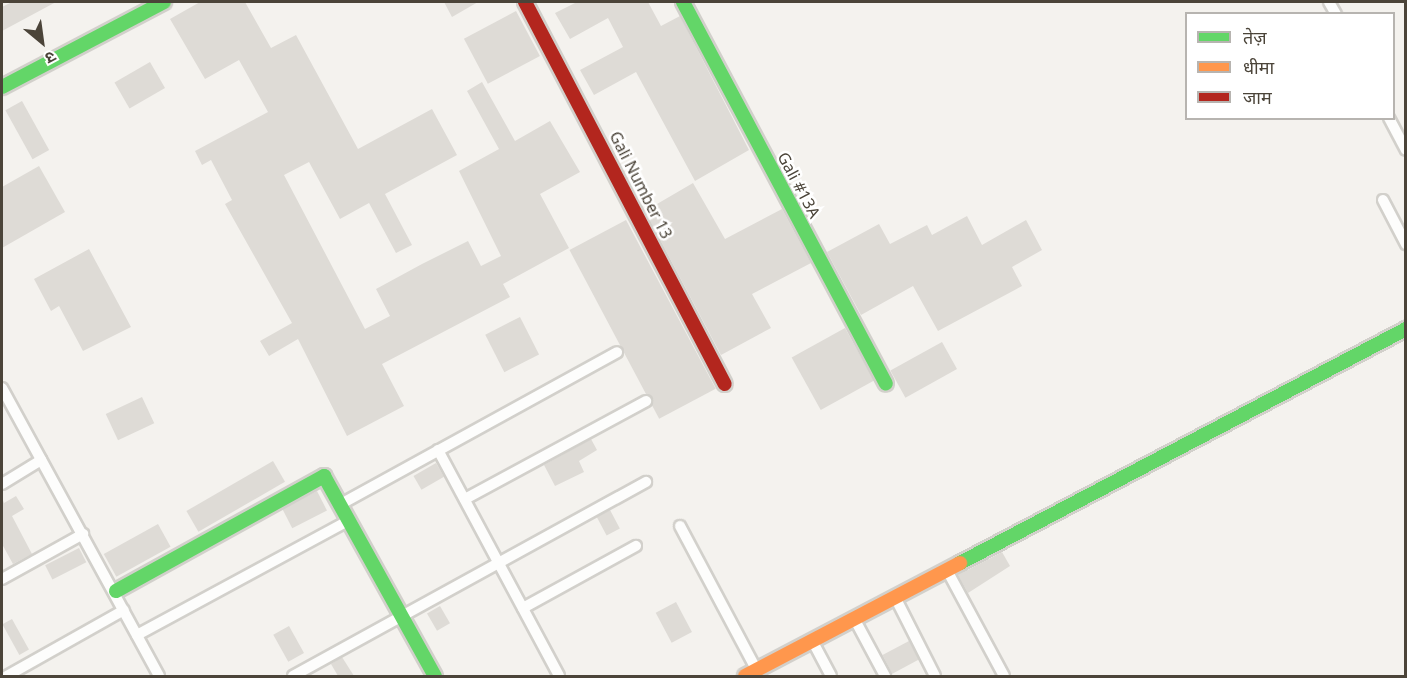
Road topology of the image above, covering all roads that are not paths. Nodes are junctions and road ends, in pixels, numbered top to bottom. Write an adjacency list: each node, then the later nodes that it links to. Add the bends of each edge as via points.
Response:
1 (164, 2): 4 (street)
2 (525, 2): 12 (street, Gali Number 13)
3 (683, 2): 11 (street, Gali #13A)
4 (2, 87)
5 (1390, 120): 6 (street)
6 (1406, 150)
7 (1383, 200): 8 (street)
8 (1406, 244)
9 (1406, 329): 26 (street)
10 (617, 352): 15 (street)
11 (886, 383)
12 (725, 384)
13 (2, 388): 16 (street)
14 (646, 401): 19 (street)
15 (438, 450): 19 (street); 20 (street)
16 (41, 460): 18 (street); 23 (street)
17 (646, 482): 25 (street)
18 (2, 484)
19 (465, 499): 25 (street)
20 (341, 504): 21 (street); 28 (street, via 326,477 320,476)
21 (350, 520): 32 (street); 34 (street)
22 (680, 526): 36 (street)
23 (83, 534): 27 (street); 28 (street)
24 (636, 546): 30 (street)
25 (499, 563): 30 (street); 32 (street)
26 (948, 572): 29 (street); 45 (street)
27 (2, 579)
28 (116, 591): 31 (street)
29 (896, 599): 33 (street); 44 (street)
30 (523, 608): 41 (street)
31 (124, 610): 34 (street); 37 (street)
32 (402, 616): 39 (street); 40 (street)
33 (855, 620): 35 (street); 43 (street)
34 (137, 635): 38 (street)
35 (813, 642): 36 (street); 42 (street)
36 (759, 672)
37 (7, 676)
38 (159, 676)
39 (293, 676)
40 (435, 676)
41 (559, 676)
42 (831, 676)
43 (885, 676)
44 (935, 676)
45 (1004, 676)

